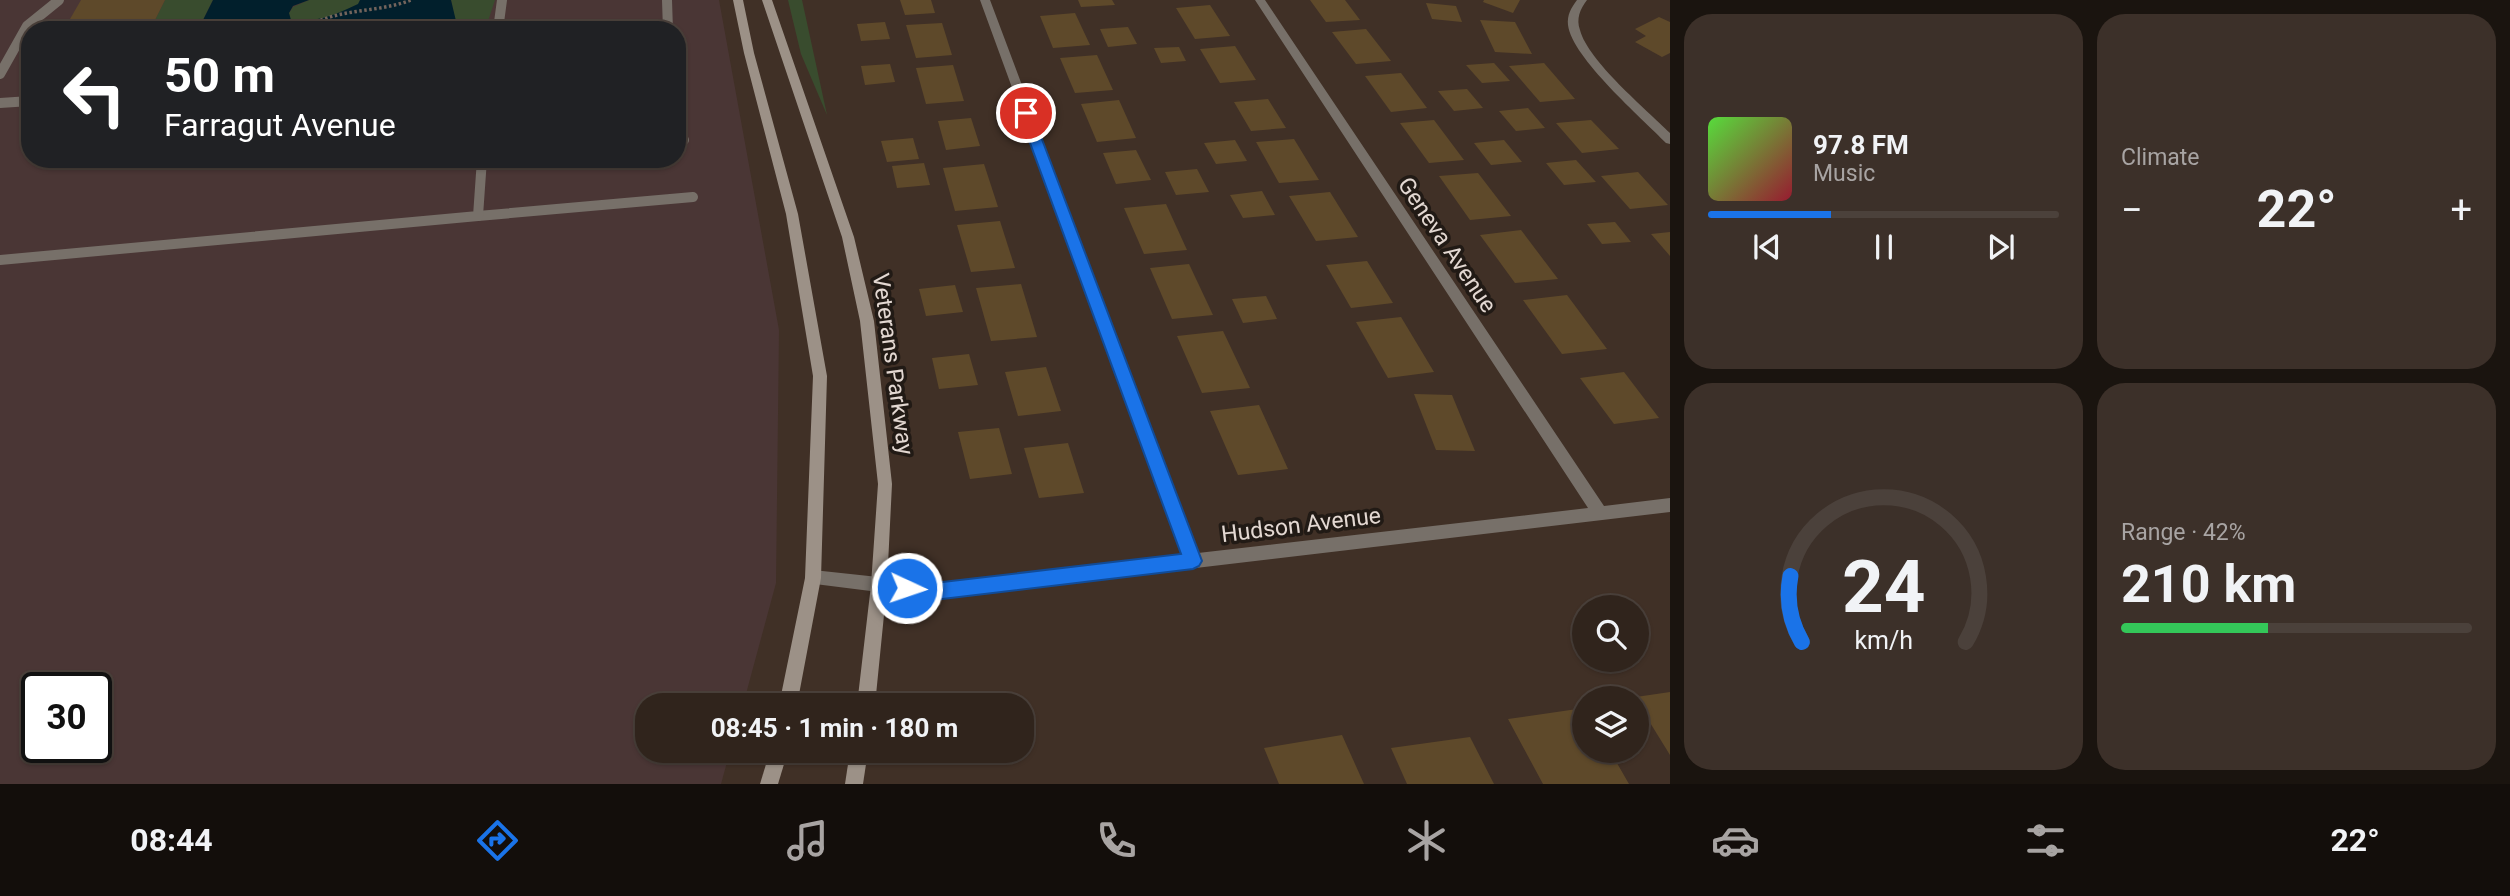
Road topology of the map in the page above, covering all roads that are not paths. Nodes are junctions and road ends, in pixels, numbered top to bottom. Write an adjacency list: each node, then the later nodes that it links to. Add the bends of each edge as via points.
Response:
1 (43, 0): 10 (lane)
2 (59, 0): 11 (lane)
3 (502, 0): 12 (lane)
4 (667, 0): 13 (lane)
5 (738, 0): 26 (main road, via 792,214 820,376)
6 (767, 0): 27 (main road, Veterans Parkway, via 848,237 867,321 885,484)
7 (985, 0): 25 (street)
8 (1260, 0): 24 (street, Geneva Avenue)
9 (1582, 0): 18 (street, via 1573,13 1573,24 1583,47)
10 (30, 21)
11 (33, 21)
12 (499, 21)
13 (668, 21)
14 (21, 37): 15 (lane)
15 (0, 74)
16 (21, 102): 17 (lane)
17 (0, 103)
18 (1670, 140)
19 (481, 168): 21 (lane)
20 (694, 197): 21 (lane)
21 (478, 216): 22 (lane)
22 (0, 260)
23 (1670, 505): 24 (street, Hudson Avenue)
24 (1600, 513): 25 (street, Hudson Avenue)
25 (1193, 561): 27 (street, Hudson Avenue, via 934,591)
26 (813, 578): 27 (street, Hudson Avenue); 28 (main road)
27 (879, 585): 29 (main road, Veterans Parkway)
28 (790, 693)
29 (867, 693)
30 (775, 763): 32 (main road)
31 (857, 763): 33 (main road)
32 (769, 784)
33 (854, 784)

